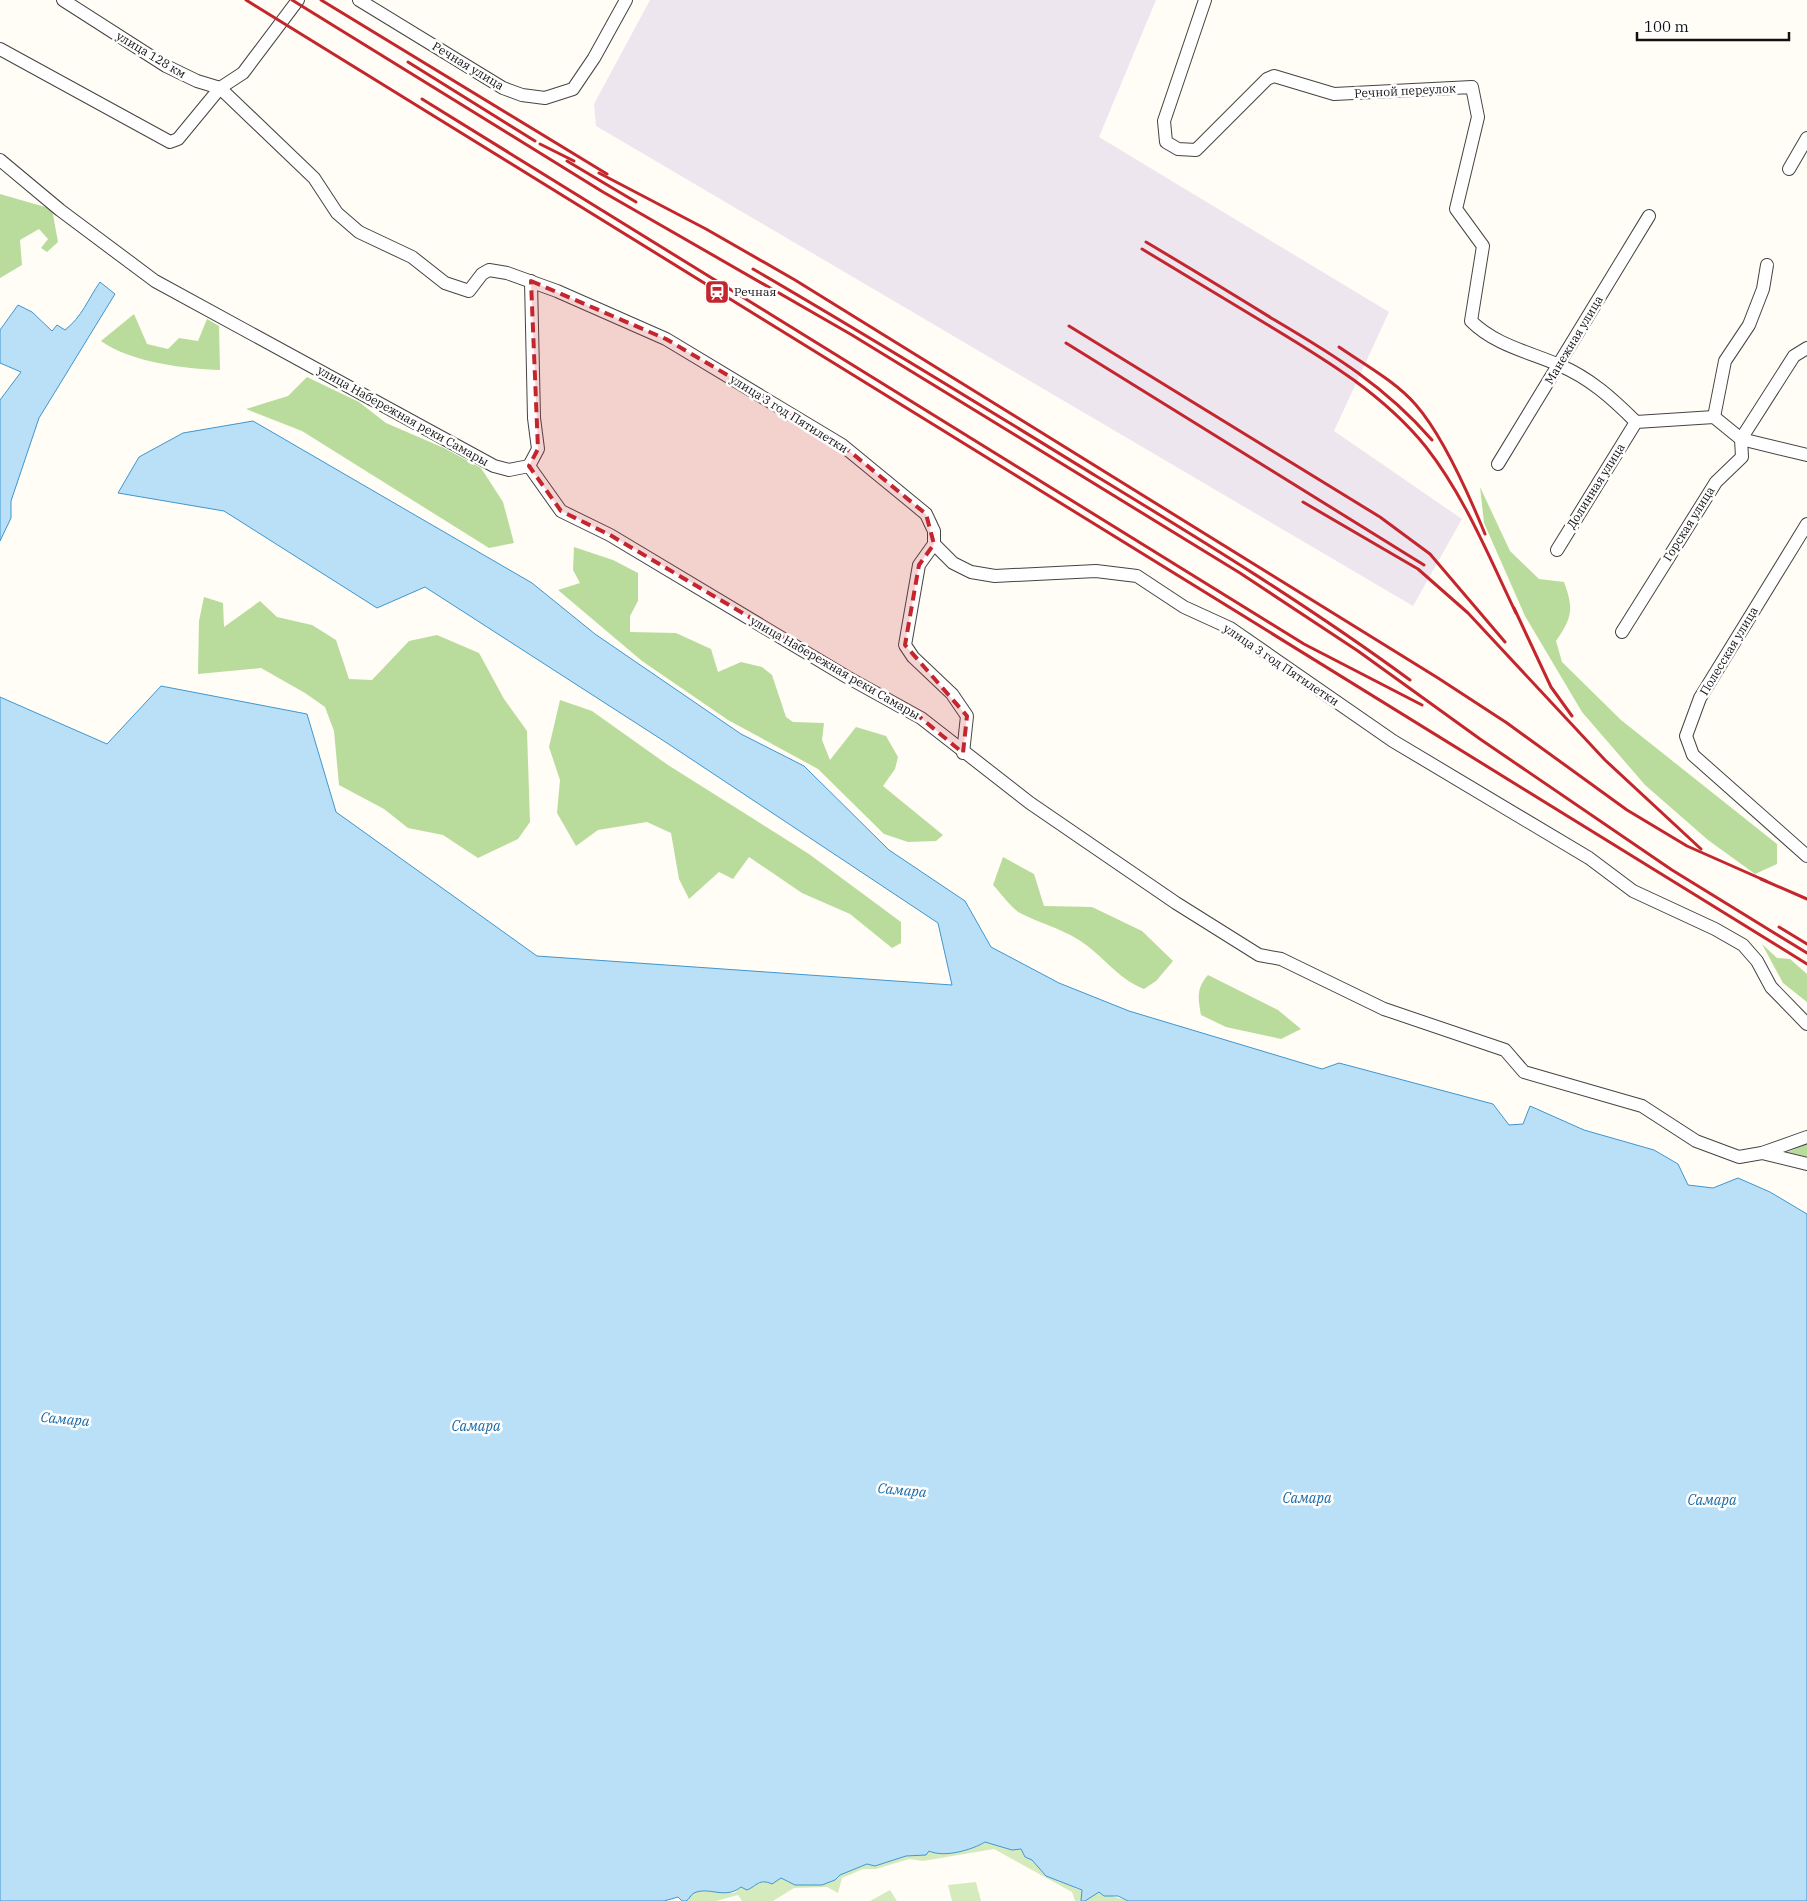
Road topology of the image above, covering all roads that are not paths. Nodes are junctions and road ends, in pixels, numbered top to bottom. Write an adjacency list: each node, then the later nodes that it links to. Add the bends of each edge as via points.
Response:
1 (64, 0): 7 (street, улица 128 км, via 166,66)
2 (358, 0): 3 (street, Речная улица, via 503,88 522,95 546,98 572,89 594,58)
3 (626, 0)
4 (1205, 0): 15 (street, Речной переулок, via 1164,122 1166,142 1178,149 1196,150 1274,76 1334,94 1472,87 1478,117 1456,209 1483,246 1471,321 1484,334)
5 (297, 1): 7 (street, via 244,74)
6 (0, 49): 7 (street, via 170,142 178,139)
7 (220, 88): 13 (street, улица 3 год Пятилетки, via 314,178 337,214 359,232 412,257 445,283 469,291 489,270 507,272)
8 (1807, 138): 10 (street)
9 (0, 160): 21 (street, улица Набережная реки Самары, via 60,210 156,281 494,466 509,470)
10 (1789, 169)
11 (1649, 216): 15 (street, Манежная улица)
12 (1767, 265): 16 (street, via 1763,289 1749,325 1725,361)
13 (531, 281): 21 (street, via 534,418 538,449); 23 (street, улица 3 год Пятилетки, via 666,339 842,445 926,514 934,531)
14 (1807, 348): 18 (street, Горская улица, via 1794,356)
15 (1559, 365): 17 (street, Речной переулок, via 1605,391); 20 (street, Манежная улица)
16 (1714, 417): 17 (street); 18 (street)
17 (1636, 422): 24 (street, Долинная улица)
18 (1741, 439): 19 (street); 25 (street, Горская улица, via 1742,457 1716,482)
19 (1807, 455)
20 (1498, 464)
21 (529, 466): 26 (street, улица Набережная реки Самары, via 561,511 610,535 921,718)
22 (1807, 524): 27 (street, Полесская улица, via 1700,698 1686,736 1692,755)
23 (934, 544): 26 (street, via 919,565 905,644 913,657 952,694 967,716); 28 (street, улица 3 год Пятилетки, via 965,569 995,576 1096,571 1137,576 1184,607 1230,628 1393,741 1590,858 1633,892 1715,929 1742,945 1758,961 1771,987)
24 (1557, 550)
25 (1622, 632)
26 (964, 753): 30 (street, улица Набережная реки Самары, via 1176,903 1259,955 1281,959 1384,1009 1505,1050 1524,1072 1642,1106 1696,1140 1740,1157)
27 (1807, 856)
28 (1807, 1024)
29 (1807, 1137): 30 (street)
30 (1762, 1153): 31 (street, улица Набережная реки Самары)
31 (1807, 1164)

